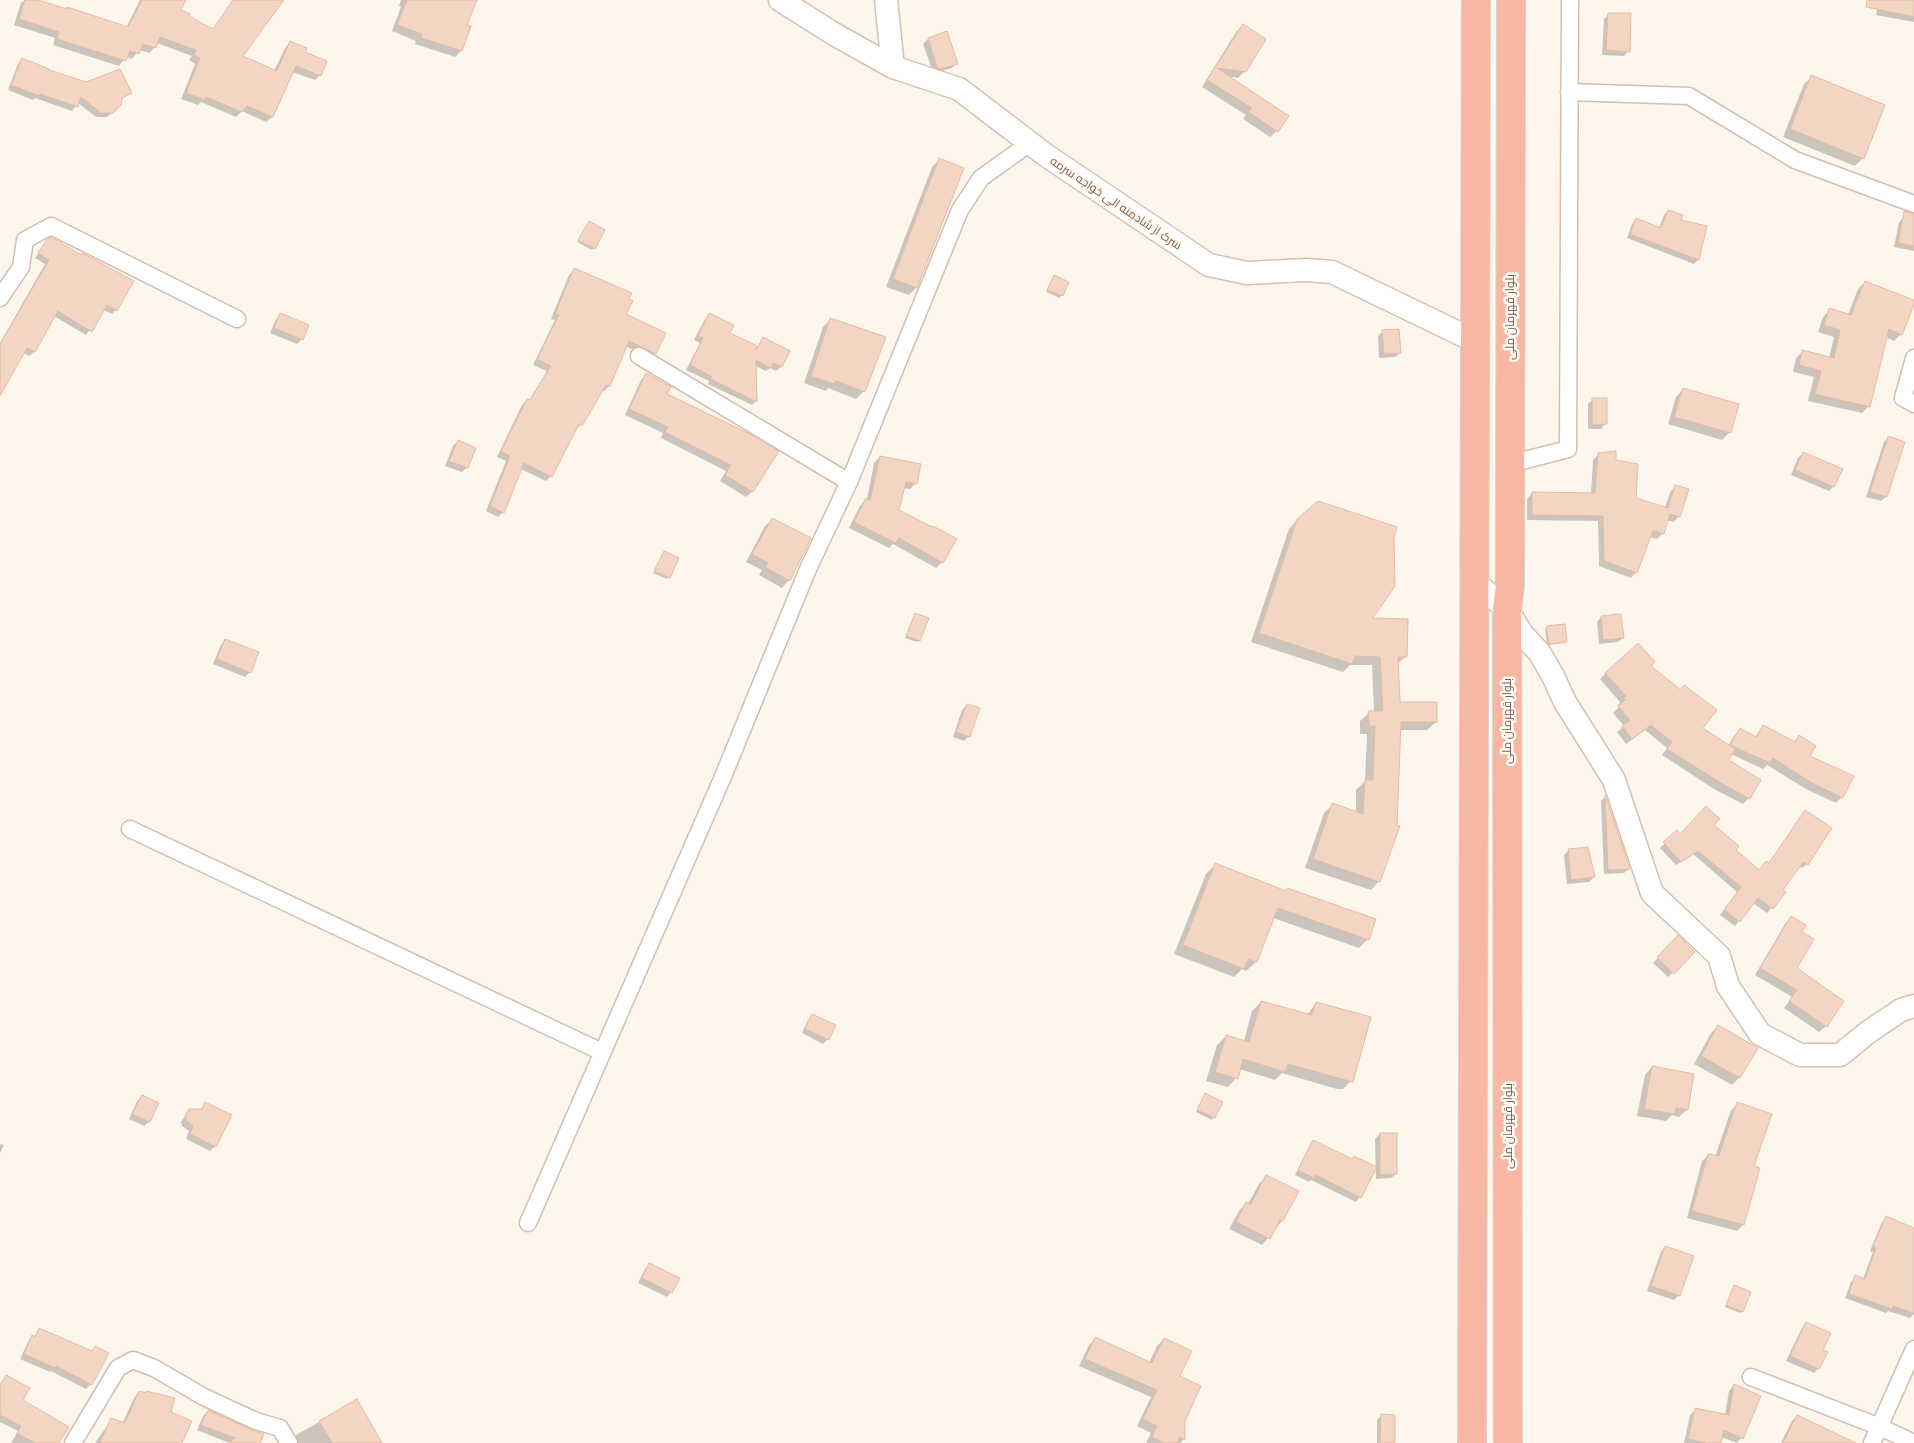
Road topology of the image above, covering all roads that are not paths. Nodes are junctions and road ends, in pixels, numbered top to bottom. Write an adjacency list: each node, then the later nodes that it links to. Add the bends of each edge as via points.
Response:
1 (780, 0): 6 (street, سرک از شادمنه الی خواجه سرمه)
2 (886, 0): 6 (street)
3 (1476, 0): 12 (highway)
4 (1510, 0): 16 (highway, بلوار قهرمان ملی)
5 (1570, 0): 7 (street)
6 (893, 67): 8 (street, سرک از شادمنه الی خواجه سرمه, via 959,89)
7 (1569, 92): 9 (street, via 1689,96 1795,160); 16 (street, via 1568,449)
8 (1030, 143): 12 (street, سرک از شادمنه الی خواجه سرمه, via 1209,265 1247,273 1332,272); 17 (street, via 981,178 960,210)
9 (1914, 204)
10 (0, 298): 11 (street, via 21,267 25,240 51,226)
11 (237, 319)
12 (1475, 341): 18 (highway)
13 (639, 356): 17 (street)
14 (1914, 358): 15 (street, via 1903,398)
15 (1914, 404)
16 (1510, 464): 19 (highway, بلوار قهرمان ملی)
17 (849, 482): 22 (street, via 808,569 722,779)
18 (1474, 582): 19 (street); 29 (highway)
19 (1507, 610): 21 (street, via 1522,634 1539,652 1564,702 1614,780 1652,893 1719,956 1728,986 1760,1034 1800,1055 1840,1055 1901,1010); 30 (highway, بلوار قهرمان ملی)
20 (130, 829): 22 (street)
21 (1914, 1006)
22 (602, 1052): 23 (street)
23 (528, 1223)
24 (1914, 1349): 26 (street)
25 (1751, 1376): 26 (street)
26 (1880, 1427): 31 (street); 32 (street)
27 (73, 1443): 28 (street, via 118,1368 133,1360 154,1368 204,1397 256,1421 280,1428)
28 (289, 1443)
29 (1472, 1443)
30 (1508, 1443)
31 (1872, 1443)
32 (1914, 1443)

